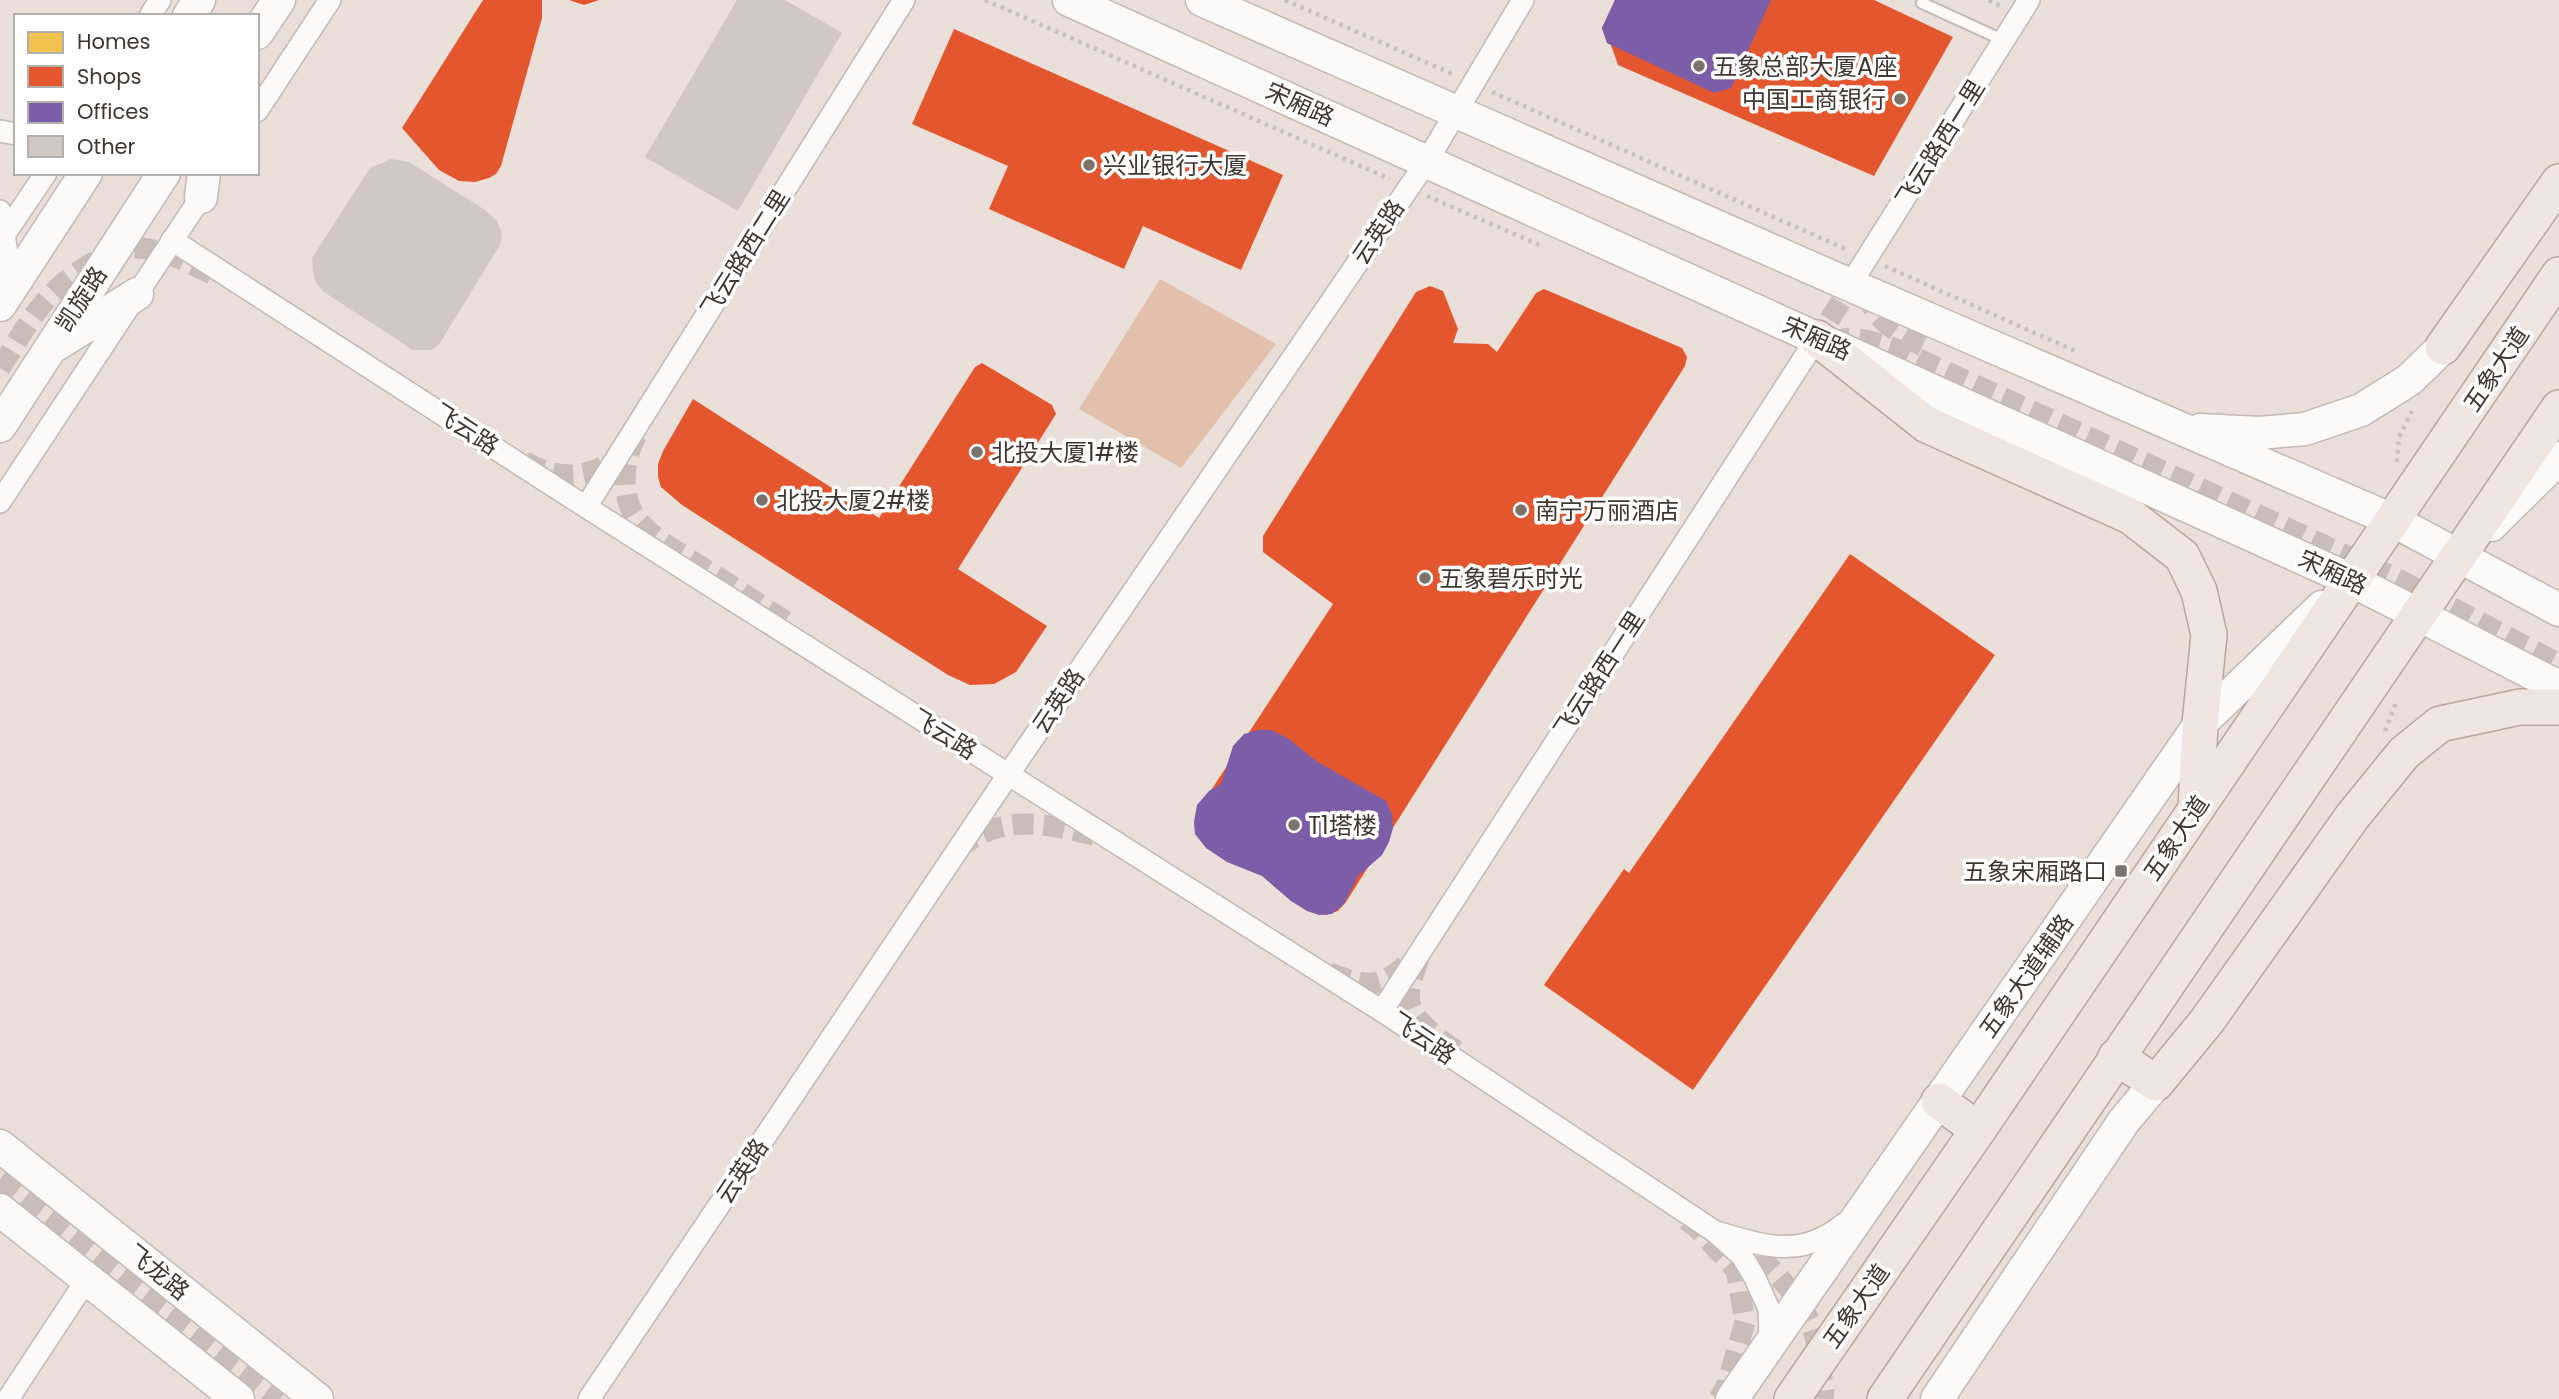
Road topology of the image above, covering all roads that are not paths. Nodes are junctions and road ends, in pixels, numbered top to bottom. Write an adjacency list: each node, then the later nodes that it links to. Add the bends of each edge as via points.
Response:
1 (279, 0): 9 (main road)
2 (330, 0): 11 (street)
3 (904, 0): 34 (street, 飞云路西二里)
4 (1069, 0): 13 (main road, 宋厢路)
5 (1202, 0): 12 (main road)
6 (1523, 0): 12 (street, 云英路)
7 (1922, 3): 10 (lane)
8 (2025, 3): 10 (street, 飞云路西一里)
9 (259, 30)
10 (2005, 41): 23 (street, 飞云路西一里)
11 (259, 108)
12 (1459, 111): 13 (street, 云英路); 23 (main road)
13 (1427, 161): 26 (main road, 宋厢路); 42 (street, 云英路)
14 (45, 175): 20 (street)
15 (85, 175): 25 (main road)
16 (163, 175): 28 (main road, 凯旋路)
17 (207, 181): 21 (street)
18 (2559, 182): 27 (main road)
19 (0, 211): 20 (street)
20 (2, 239): 25 (street, via 8,259)
21 (172, 240): 24 (street); 34 (street, 飞云路)
22 (2559, 275): 35 (main road, 五象大道)
23 (1850, 285): 31 (main road)
24 (136, 295): 28 (main road); 33 (street)
25 (4, 299)
26 (1817, 338): 37 (main road, 宋厢路); 41 (main road, via 1927,425 2130,516 2182,556 2199,591 2209,635); 44 (street, 飞云路西一里)
27 (2443, 347): 31 (main road, via 2409,380 2361,410 2305,429 2259,433)
28 (49, 350): 30 (main road, 凯旋路)
29 (2559, 408): 36 (main road)
30 (0, 426)
31 (2181, 429): 35 (main road)
32 (2559, 458): 36 (main road)
33 (0, 502)
34 (586, 507): 42 (street, 飞云路)
35 (2392, 520): 36 (main road); 37 (main road, 五象大道)
36 (2460, 555): 38 (main road); 39 (main road)
37 (2351, 580): 39 (main road, 宋厢路); 41 (main road, 五象大道辅路); 43 (main road, 五象大道)
38 (2559, 610)
39 (2419, 614): 40 (main road, 宋厢路, via 2505,659); 45 (main road)
40 (2555, 705): 46 (main road, via 2520,707 2440,724 2404,753 2352,817 2207,1021)
41 (2200, 724): 43 (main road); 47 (main road, 五象大道辅路)
42 (1008, 775): 44 (street, 飞云路); 58 (street, 云英路)
43 (2196, 809): 48 (main road, 五象大道)
44 (1382, 1011): 52 (street, 飞云路)
45 (2116, 1057): 46 (main road); 61 (main road)
46 (2156, 1083): 62 (main road, via 2124,1121)
47 (1940, 1101): 48 (main road); 51 (main road, 五象大道辅路)
48 (1978, 1130): 60 (main road, 五象大道)
49 (0, 1146): 57 (main road, 飞龙路)
50 (0, 1210): 53 (main road, 飞龙路)
51 (1861, 1214): 52 (street, 飞云路, via 1821,1240 1783,1248); 54 (main road, 五象大道辅路)
52 (1714, 1231): 54 (street, 飞云路, via 1742,1256 1755,1278 1769,1309)
53 (87, 1279): 55 (street); 56 (main road, 飞龙路)
54 (1770, 1345): 59 (main road, 五象大道辅路)
55 (8, 1399)
56 (238, 1399)
57 (317, 1399)
58 (589, 1399)
59 (1732, 1399)
60 (1792, 1399)
61 (1885, 1399)
62 (1937, 1399)

